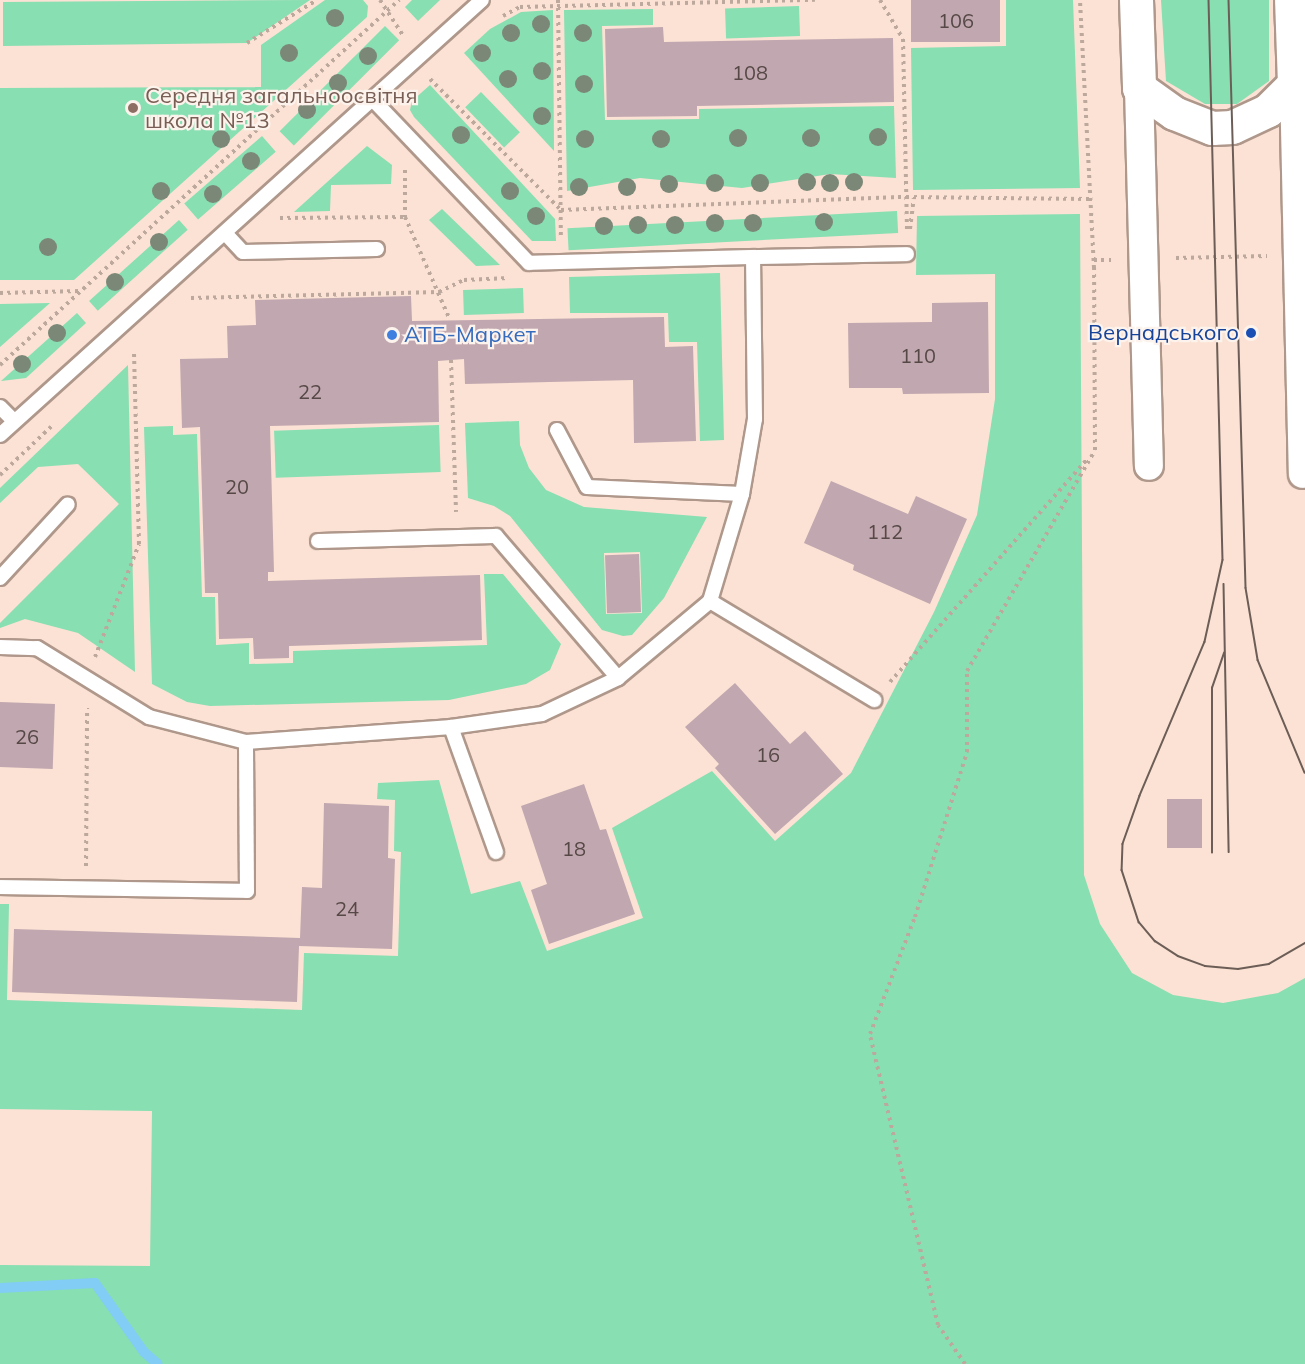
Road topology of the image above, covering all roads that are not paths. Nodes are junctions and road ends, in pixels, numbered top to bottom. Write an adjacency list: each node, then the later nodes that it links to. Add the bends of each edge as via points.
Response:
1 (482, 0): 6 (lane)
2 (1136, 0): 5 (street)
3 (1291, 0): 4 (street)
4 (1294, 84): 5 (street, via 1268,110 1232,128 1212,128 1174,113); 16 (street)
5 (1139, 88): 15 (street)
6 (374, 101): 7 (lane); 10 (lane, via 529,263)
7 (225, 233): 8 (lane, via 243,252); 12 (lane)
8 (377, 249)
9 (907, 254): 10 (lane)
10 (753, 257): 17 (lane, via 755,419)
11 (0, 407): 12 (lane)
12 (15, 421): 14 (lane)
13 (557, 430): 17 (lane, via 587,487)
14 (0, 435)
15 (1149, 466)
16 (1303, 474)
17 (742, 494): 21 (lane)
18 (68, 504): 20 (lane)
19 (318, 540): 23 (lane, via 496,536)
20 (0, 578)
21 (710, 602): 23 (lane); 24 (lane)
22 (0, 647): 26 (lane, via 37,648 149,717)
23 (618, 678): 25 (lane, via 542,714)
24 (874, 700)
25 (451, 727): 26 (lane); 27 (lane)
26 (246, 742): 28 (lane, via 248,891)
27 (496, 852)
28 (0, 887)

